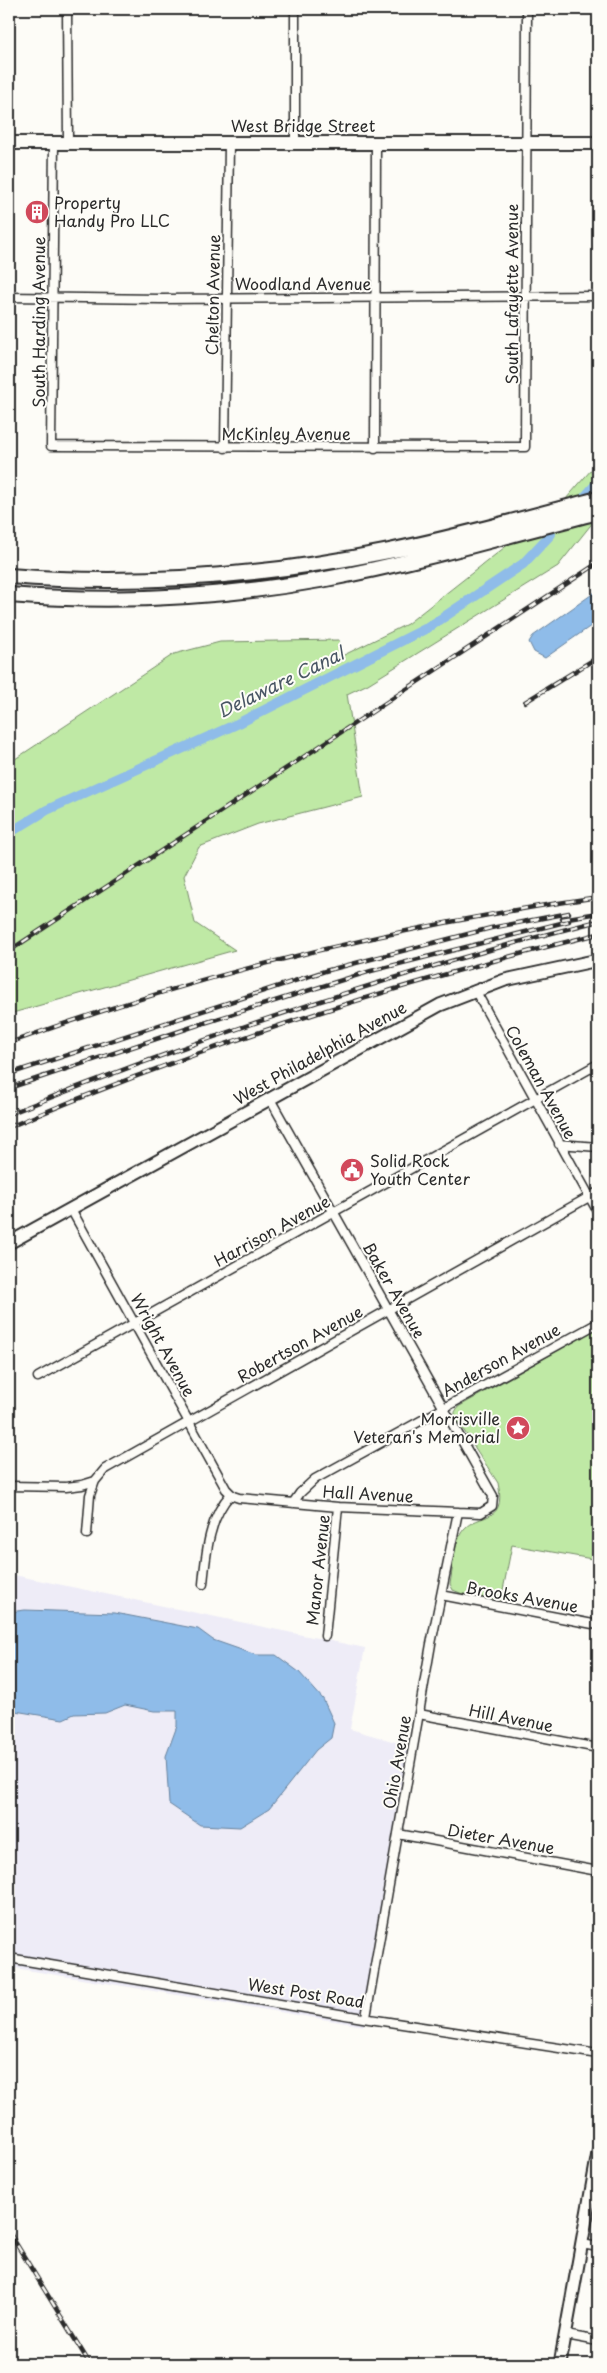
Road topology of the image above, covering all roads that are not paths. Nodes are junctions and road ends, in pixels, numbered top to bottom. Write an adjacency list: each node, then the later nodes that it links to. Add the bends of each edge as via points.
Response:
1 (66, 9): 6 (street)
2 (295, 9): 10 (street)
3 (527, 9): 8 (street, South Lafayette Avenue)
4 (9, 142): 5 (main road, West Bridge Street)
5 (54, 142): 6 (main road, West Bridge Street); 14 (street, South Harding Avenue)
6 (68, 142): 9 (main road, West Bridge Street)
7 (376, 142): 8 (main road, West Bridge Street); 10 (main road, West Bridge Street); 17 (street)
8 (526, 142): 11 (main road, West Bridge Street); 15 (street, South Lafayette Avenue)
9 (229, 143): 10 (main road, West Bridge Street); 16 (street, Chelton Avenue)
10 (295, 143)
11 (598, 143)
12 (598, 296): 15 (street, Woodland Avenue)
13 (9, 297): 14 (street, Woodland Avenue)
14 (53, 297): 16 (street, Woodland Avenue); 18 (street, South Harding Avenue)
15 (525, 297): 17 (street, Woodland Avenue); 19 (street, South Lafayette Avenue)
16 (226, 298): 17 (street, Woodland Avenue); 20 (street, Chelton Avenue)
17 (376, 298): 21 (street)
18 (51, 442): 20 (street, McKinley Avenue, via 51,446)
19 (525, 447): 21 (street, McKinley Avenue)
20 (225, 448): 21 (street, McKinley Avenue)
21 (375, 448)
22 (598, 499): 24 (highway)
23 (598, 512): 24 (highway)
24 (528, 524): 25 (highway, via 387,552 255,571 133,579); 26 (highway, via 382,567 258,589 158,597)
25 (9, 576)
26 (9, 595)
27 (598, 960): 28 (main road, West Philadelphia Avenue, via 505,980)
28 (475, 990): 30 (main road, West Philadelphia Avenue, via 440,1005); 31 (street, Coleman Avenue)
29 (598, 1064): 31 (street, Harrison Avenue)
30 (270, 1099): 36 (main road, West Philadelphia Avenue); 37 (street, Baker Avenue)
31 (535, 1100): 32 (street, Coleman Avenue); 37 (street, Harrison Avenue)
32 (559, 1144): 33 (street); 35 (street, Coleman Avenue)
33 (598, 1146)
34 (598, 1192): 35 (street, Robertson Avenue)
35 (589, 1197): 38 (street, Coleman Avenue); 40 (street, Robertson Avenue)
36 (71, 1209): 39 (main road, West Philadelphia Avenue); 42 (street, Wright Avenue)
37 (334, 1212): 40 (street, Baker Avenue); 42 (street, Harrison Avenue)
38 (598, 1212)
39 (9, 1243)
40 (389, 1310): 44 (street, Baker Avenue); 45 (street, Robertson Avenue)
41 (598, 1323): 44 (street, Anderson Avenue)
42 (135, 1324): 43 (street, Harrison Avenue); 45 (street, Wright Avenue)
43 (38, 1377)
44 (445, 1407): 49 (street, Baker Avenue); 50 (street, Anderson Avenue, via 315,1479)
45 (190, 1422): 46 (street, Robertson Avenue, via 105,1469); 48 (street, Wright Avenue)
46 (95, 1481): 47 (street, via 66,1487); 53 (street, via 90,1495)
47 (9, 1486)
48 (231, 1494): 50 (street, Hall Avenue, via 239,1498); 54 (street, via 215,1518)
49 (493, 1496): 52 (street, Hall Avenue, via 492,1506 487,1511)
50 (293, 1503): 51 (street, Hall Avenue)
51 (338, 1507): 52 (street, Hall Avenue); 57 (street, Manor Avenue)
52 (458, 1512): 55 (street, Ohio Avenue)
53 (87, 1534)
54 (203, 1584)
55 (440, 1596): 56 (street, Brooks Avenue); 58 (street, Ohio Avenue)
56 (598, 1625)
57 (325, 1636)
58 (419, 1714): 59 (street, Hill Avenue); 60 (street, Ohio Avenue)
59 (598, 1748)
60 (398, 1834): 61 (street, Dieter Avenue); 63 (street, Ohio Avenue)
61 (598, 1871)
62 (9, 1958): 63 (street, West Post Road)
63 (366, 2017): 64 (street, West Post Road)
64 (598, 2054)
65 (598, 2153): 66 (main road)
66 (582, 2244): 67 (street); 68 (main road)
67 (598, 2247)
68 (566, 2335): 69 (street); 70 (main road)
69 (598, 2341)
70 (560, 2364)

